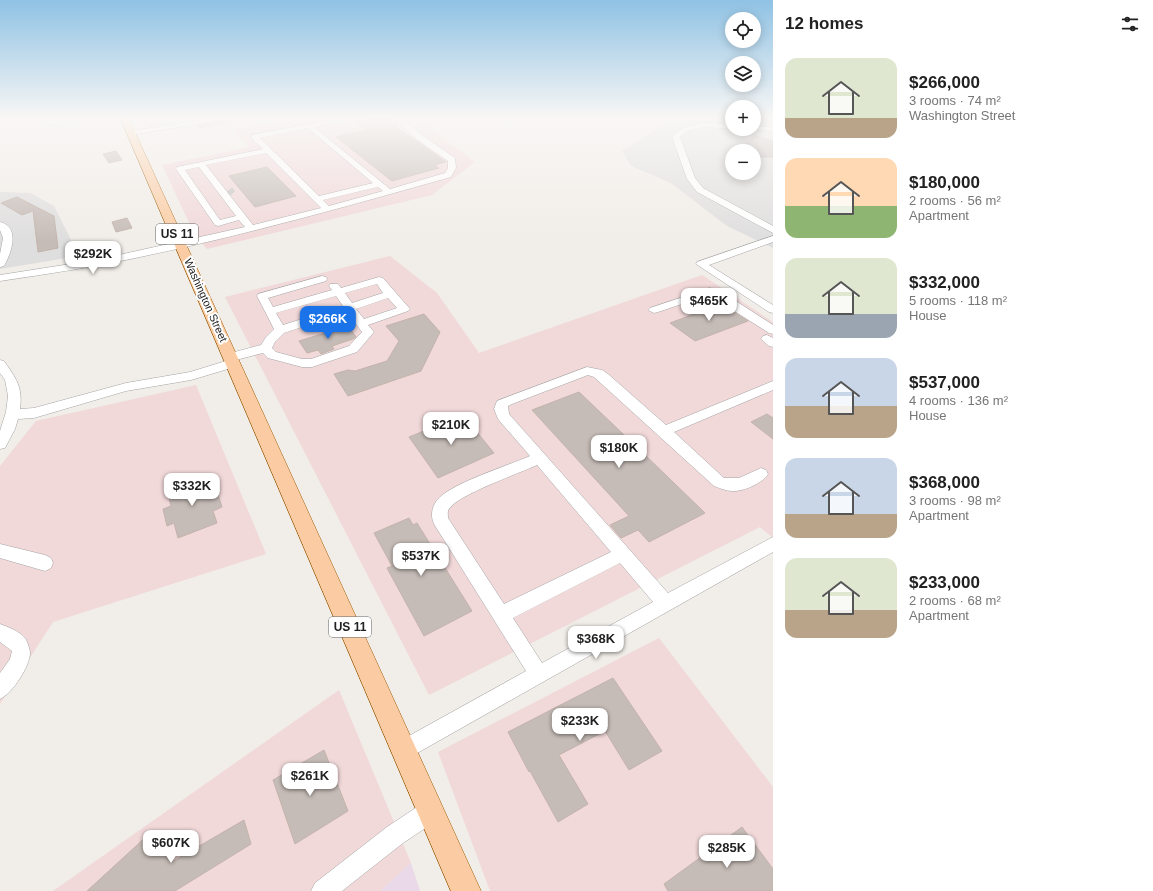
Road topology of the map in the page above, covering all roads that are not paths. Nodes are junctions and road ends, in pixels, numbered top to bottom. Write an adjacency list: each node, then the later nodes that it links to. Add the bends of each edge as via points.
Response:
1 (143, 159): 23 (main road, Washington Street / US 11)
2 (227, 159): 7 (street)
3 (277, 159): 16 (street)
4 (351, 159): 13 (street)
5 (450, 159): 8 (street)
6 (684, 159): 21 (street, via 691,179 700,190)
7 (201, 164): 18 (street, via 218,186 230,195); 18 (street, via 180,169 218,223)
8 (452, 166): 9 (street); 12 (street, via 448,175)
9 (438, 170)
10 (409, 176): 12 (street)
11 (396, 180): 14 (street)
12 (419, 183): 14 (street)
13 (379, 184): 15 (street); 16 (street)
14 (406, 187): 15 (street)
15 (389, 192): 17 (street)
16 (317, 199): 17 (street)
17 (327, 208): 20 (street)
18 (242, 217): 20 (street)
19 (0, 225): 24 (street, via 8,235 8,245)
20 (250, 228): 23 (street)
21 (773, 230)
22 (773, 239): 31 (street, via 701,264)
23 (181, 244): 25 (street, via 96,263); 37 (main road, Washington Street / US 11)
24 (0, 264)
25 (0, 278)
26 (322, 279): 32 (street, via 262,296)
27 (336, 289): 28 (street, via 379,280); 29 (street); 32 (street)
28 (390, 294): 29 (street); 33 (street, via 404,309)
29 (350, 307): 33 (street); 34 (street)
30 (654, 310): 35 (street, via 710,291 721,296)
31 (773, 310)
32 (270, 311): 34 (street)
33 (362, 323): 36 (street, via 368,332 353,350 312,363 272,355)
34 (280, 330): 36 (street)
35 (771, 338)
36 (266, 348): 37 (street)
37 (231, 357): 40 (street, via 191,376 126,387 34,413); 54 (main road, US 11)
38 (0, 364): 40 (street, via 10,379 14,395)
39 (773, 385): 41 (street)
40 (12, 414): 42 (street)
41 (664, 431): 43 (street, via 604,377 587,371 502,404 503,416); 44 (street, via 719,482 728,486 734,486)
42 (1, 440)
43 (540, 458): 47 (street); 50 (street, via 459,492 444,503 440,510 440,519)
44 (761, 474)
45 (773, 544): 49 (street)
46 (0, 551): 48 (street)
47 (623, 554): 49 (street); 50 (street)
48 (45, 563)
49 (666, 604): 52 (street)
50 (501, 615): 52 (street)
51 (0, 633): 53 (street, via 14,638 20,648 21,657)
52 (539, 675): 54 (street)
53 (0, 689)
54 (405, 749): 55 (main road, US 11)
55 (431, 811): 56 (street, via 395,835); 57 (main road, US 11)
56 (323, 891)
57 (466, 891)

